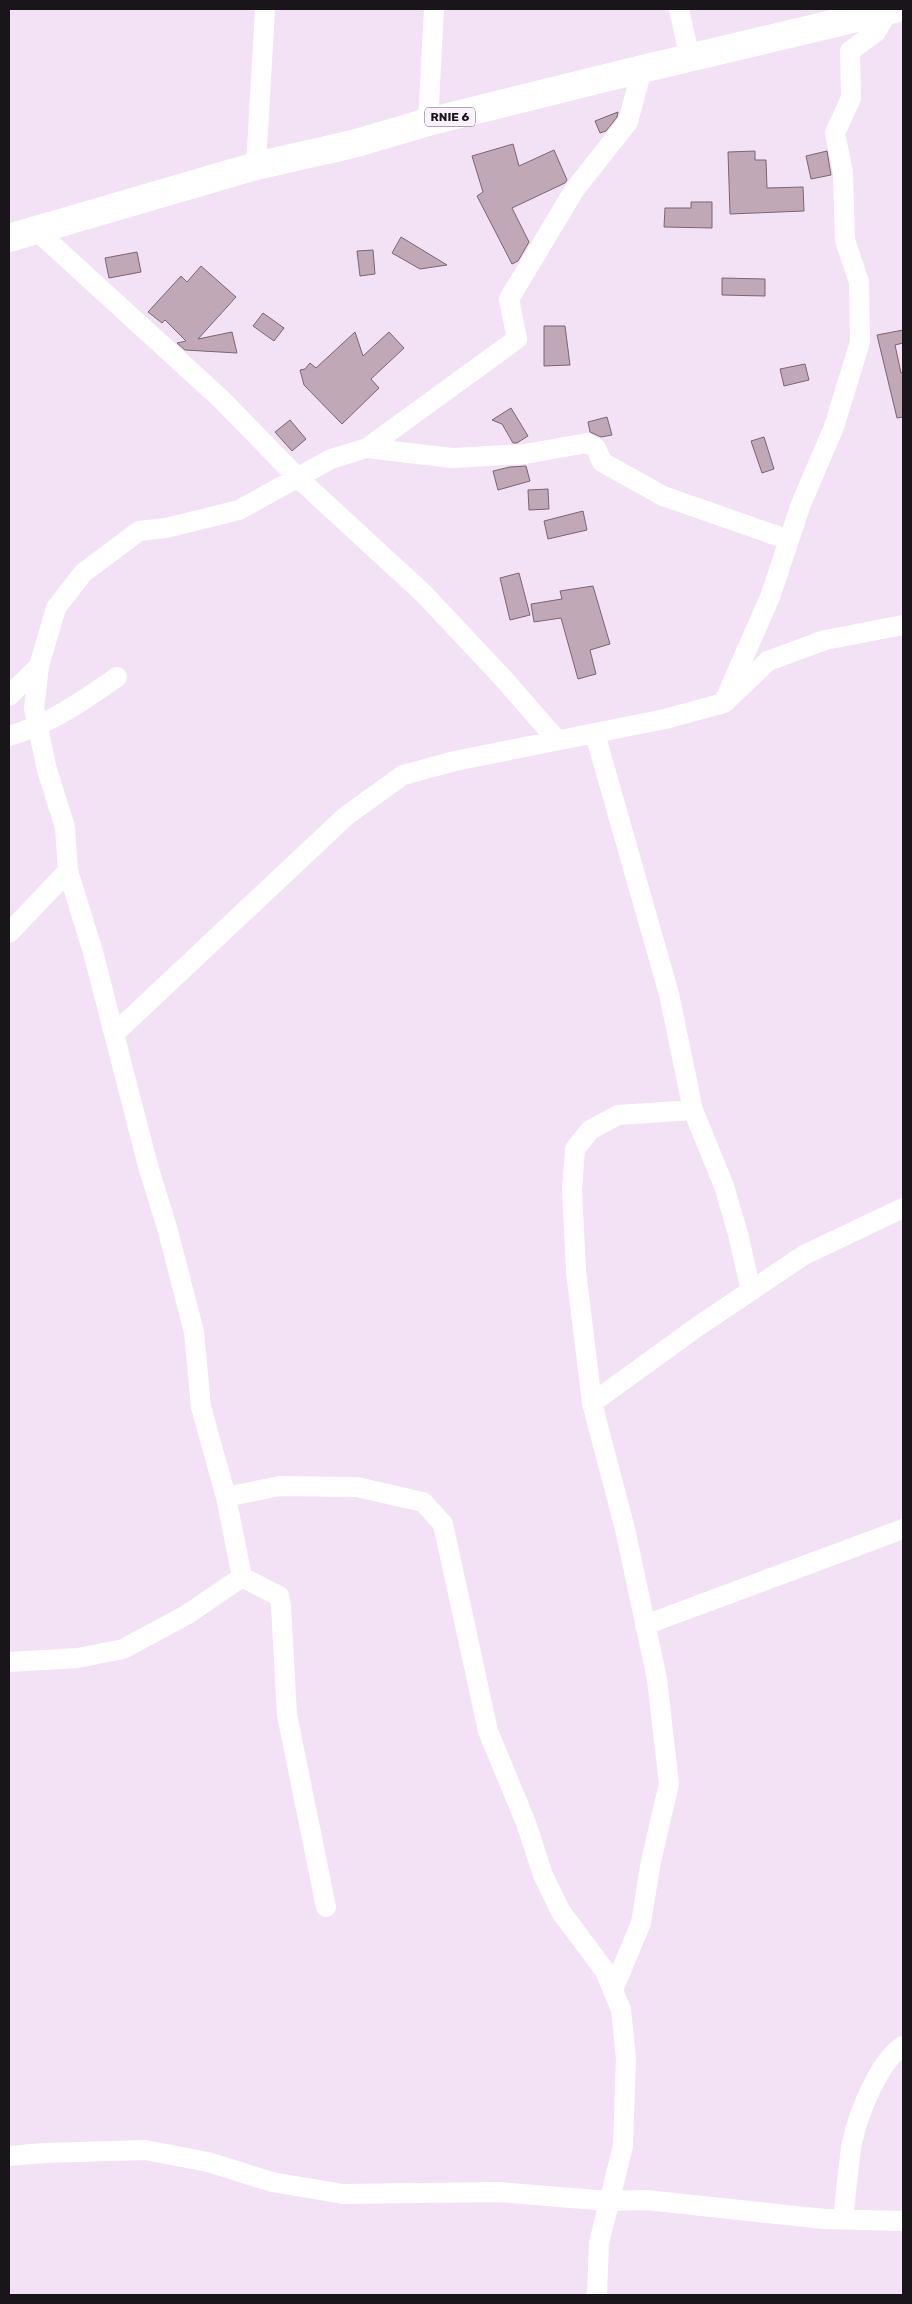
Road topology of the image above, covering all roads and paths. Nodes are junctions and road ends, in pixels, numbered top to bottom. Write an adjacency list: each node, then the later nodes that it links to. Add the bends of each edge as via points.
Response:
1 (265, 9): 8 (street)
2 (434, 9): 7 (street)
3 (678, 9): 5 (street)
4 (892, 9): 5 (main road, RNIE 6); 13 (street, via 876,32 850,51 851,98 835,133 844,173 845,240 859,282 860,342 834,427)
5 (690, 59): 6 (main road, RNIE 6)
6 (642, 70): 7 (main road, RNIE 6); 11 (street, via 628,122 575,189 509,299 517,339)
7 (428, 122): 8 (main road, RNIE 6, via 353,144)
8 (256, 166): 9 (main road, RNIE 6)
9 (36, 230): 10 (main road, RNIE 6); 12 (street, via 220,400)
10 (9, 238)
11 (367, 448): 12 (street, via 331,459); 13 (street, via 452,458 525,454 587,442 596,448 602,462 663,496)
12 (297, 478): 15 (street, via 239,510 166,528 139,531 84,573 56,608); 22 (street, via 423,593)
13 (789, 540): 18 (street, via 770,597)
14 (903, 625): 18 (street, via 825,640 768,661)
15 (39, 666): 17 (street); 19 (street, via 34,709)
16 (117, 678): 19 (street)
17 (9, 696)
18 (724, 703): 20 (street)
19 (38, 725): 21 (street); 23 (street, via 47,770 65,827)
20 (595, 734): 22 (street); 26 (street, via 669,994)
21 (9, 736)
22 (557, 740): 25 (street, via 403,775 346,816)
23 (68, 871): 24 (street); 25 (street)
24 (9, 933)
25 (114, 1034): 30 (street, via 194,1332 201,1407)
26 (693, 1110): 28 (street, via 724,1186); 29 (street, via 618,1115 590,1130 575,1149 572,1190 576,1271)
27 (903, 1208): 28 (street, via 804,1255)
28 (751, 1291): 29 (street)
29 (592, 1403): 33 (street)
30 (226, 1497): 32 (street); 36 (street, via 280,1486 357,1487 423,1502 443,1524 488,1731 526,1823 543,1875 561,1912 605,1972)
31 (903, 1529): 33 (street)
32 (242, 1577): 34 (street, via 188,1614 123,1649 78,1658); 35 (street, via 278,1596 281,1606 287,1715)
33 (645, 1625): 36 (street, via 657,1679 669,1784 641,1923)
34 (9, 1662)
35 (326, 1907)
36 (613, 1990): 39 (street, via 622,2010 626,2058 623,2146)
37 (903, 2046): 40 (street, via 882,2067 858,2126 853,2141)
38 (9, 2156): 39 (street, via 145,2150 208,2162 272,2182 343,2194 499,2192)
39 (608, 2201): 40 (street, via 646,2200); 42 (street, via 599,2243)
40 (843, 2219): 41 (street)
41 (903, 2221)
42 (597, 2295)

